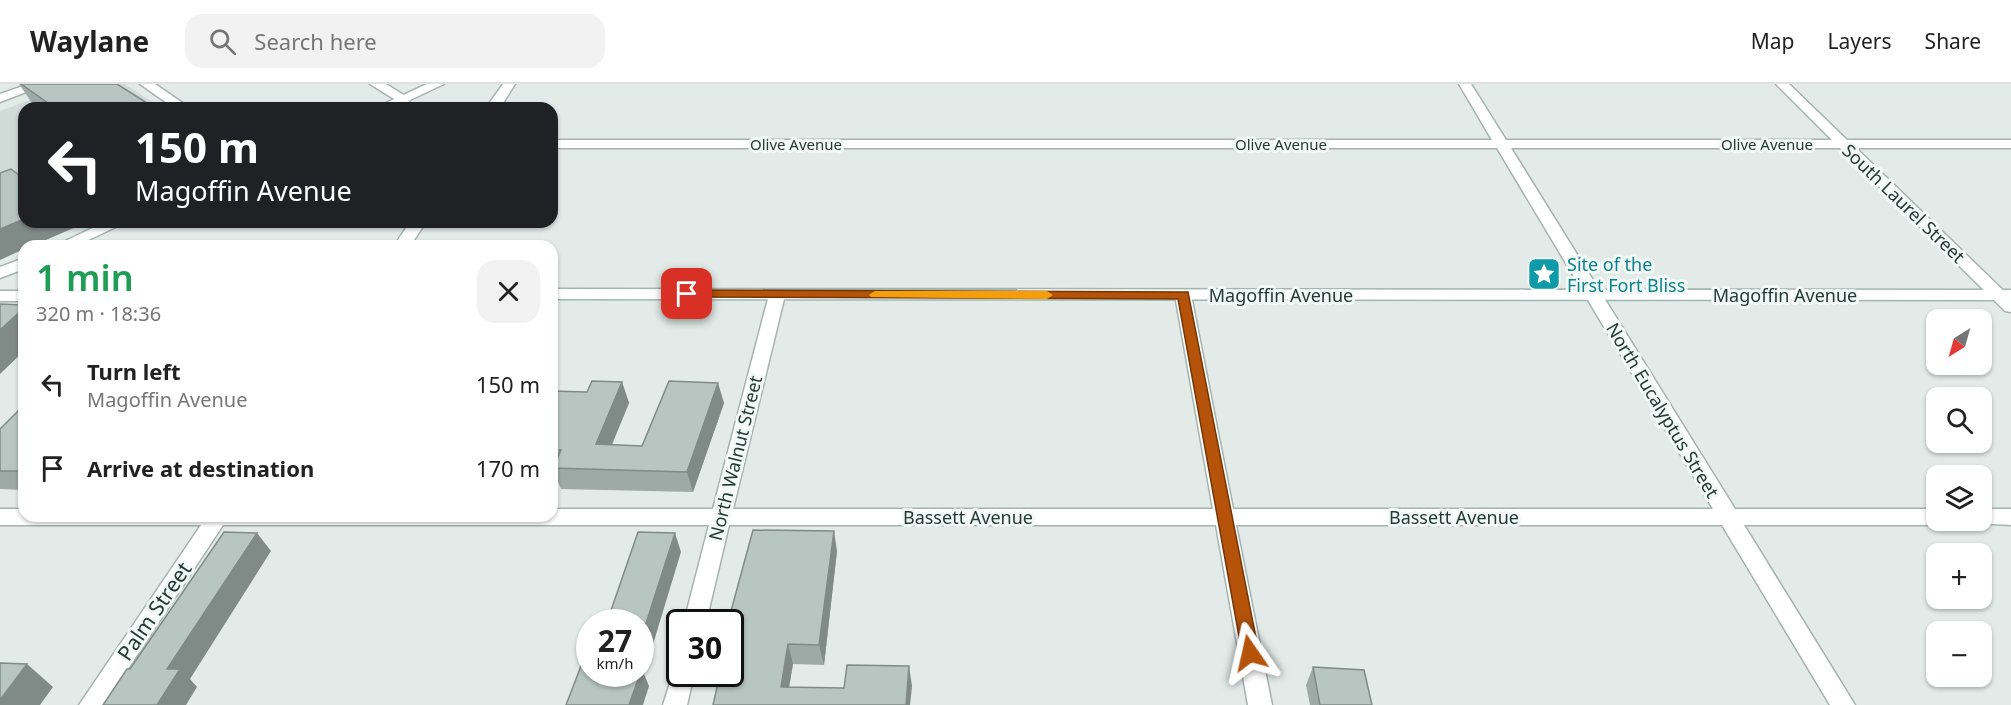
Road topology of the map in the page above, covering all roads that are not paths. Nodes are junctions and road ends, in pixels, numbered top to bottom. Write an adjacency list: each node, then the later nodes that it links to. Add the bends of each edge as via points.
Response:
1 (42, 84): 8 (street)
2 (146, 84): 10 (street)
3 (376, 84): 9 (street)
4 (438, 84): 9 (street)
5 (509, 84): 12 (street)
6 (1465, 84): 14 (street, North Eucalyptus Street)
7 (1782, 84): 15 (street, South Laurel Street)
8 (0, 98)
9 (404, 99): 11 (street)
10 (174, 102)
11 (397, 102)
12 (497, 102)
13 (558, 144): 14 (street, Olive Avenue)
14 (1501, 144): 15 (street, Olive Avenue); 24 (street, North Eucalyptus Street)
15 (1842, 144): 16 (street, Olive Avenue); 27 (street, South Laurel Street)
16 (2011, 144)
17 (104, 228): 18 (street)
18 (77, 240)
19 (18, 266): 20 (street)
20 (0, 273)
21 (558, 294): 22 (street, Magoffin Avenue)
22 (777, 294): 23 (street, Magoffin Avenue); 31 (street, North Walnut Street)
23 (1184, 295): 24 (street, Magoffin Avenue); 32 (street)
24 (1594, 295): 27 (street, Magoffin Avenue); 36 (street, North Eucalyptus Street)
25 (0, 296): 26 (street)
26 (18, 296)
27 (2008, 299)
28 (0, 517): 29 (street, Bassett Avenue)
29 (18, 517)
30 (558, 517): 31 (street, Bassett Avenue)
31 (720, 517): 32 (street, Bassett Avenue); 38 (street, North Walnut Street)
32 (1225, 517): 36 (street, Bassett Avenue); 42 (street)
33 (1926, 517): 36 (street, Bassett Avenue)
34 (1992, 517): 35 (street)
35 (2011, 517)
36 (1728, 518): 43 (street, North Eucalyptus Street)
37 (213, 522): 40 (street, Palm Street)
38 (698, 609)
39 (680, 687): 41 (street)
40 (91, 705)
41 (675, 705)
42 (1260, 705)
43 (1843, 705)

